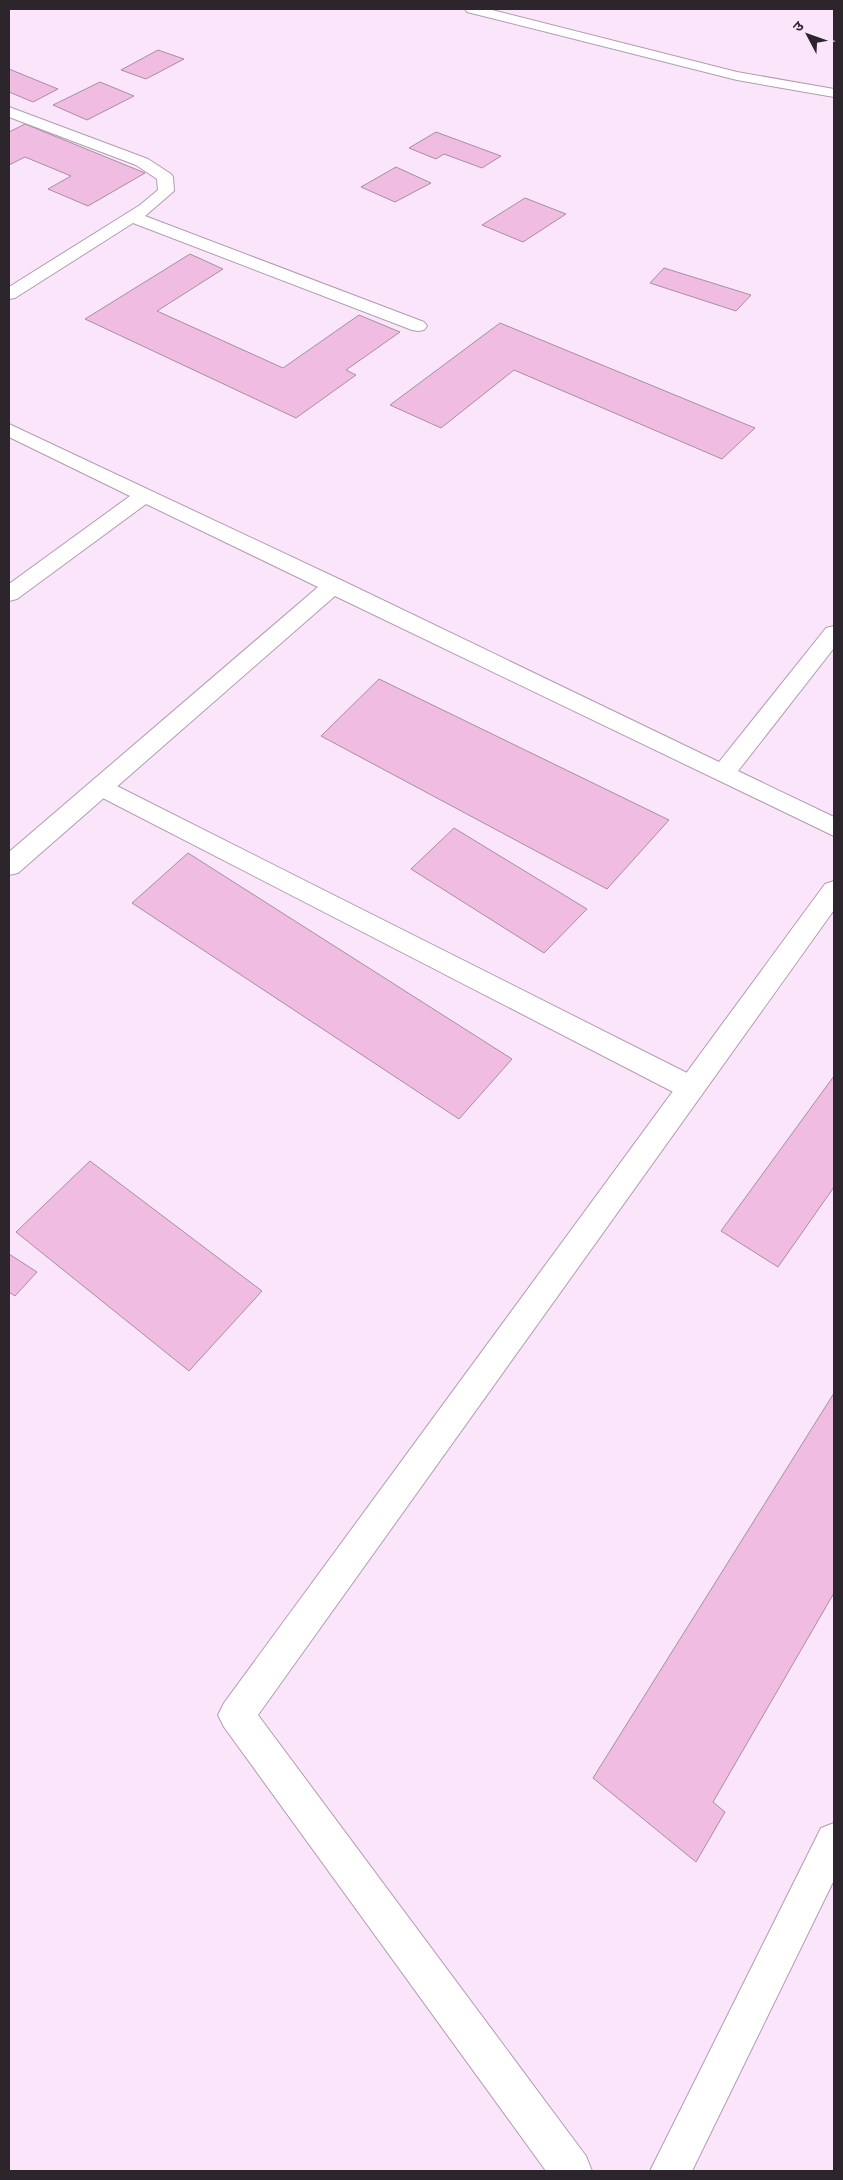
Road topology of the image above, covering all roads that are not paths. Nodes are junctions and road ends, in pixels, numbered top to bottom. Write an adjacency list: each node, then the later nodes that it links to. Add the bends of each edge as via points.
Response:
1 (472, 9): 2 (street, via 736,76)
2 (834, 92)
3 (9, 112): 4 (street, via 142,162 165,177 166,191)
4 (132, 217): 5 (street); 6 (street)
5 (9, 294)
6 (418, 326)
7 (9, 430): 8 (street)
8 (146, 495): 9 (street); 10 (street)
9 (334, 585): 12 (street); 13 (street)
10 (9, 594)
11 (834, 633): 12 (street)
12 (723, 773): 14 (street)
13 (101, 787): 15 (street); 17 (street)
14 (834, 827)
15 (9, 866)
16 (834, 891): 17 (street)
17 (691, 1088): 19 (street, via 236,1715)
18 (834, 1841): 20 (street)
19 (571, 2171)
20 (670, 2171)

